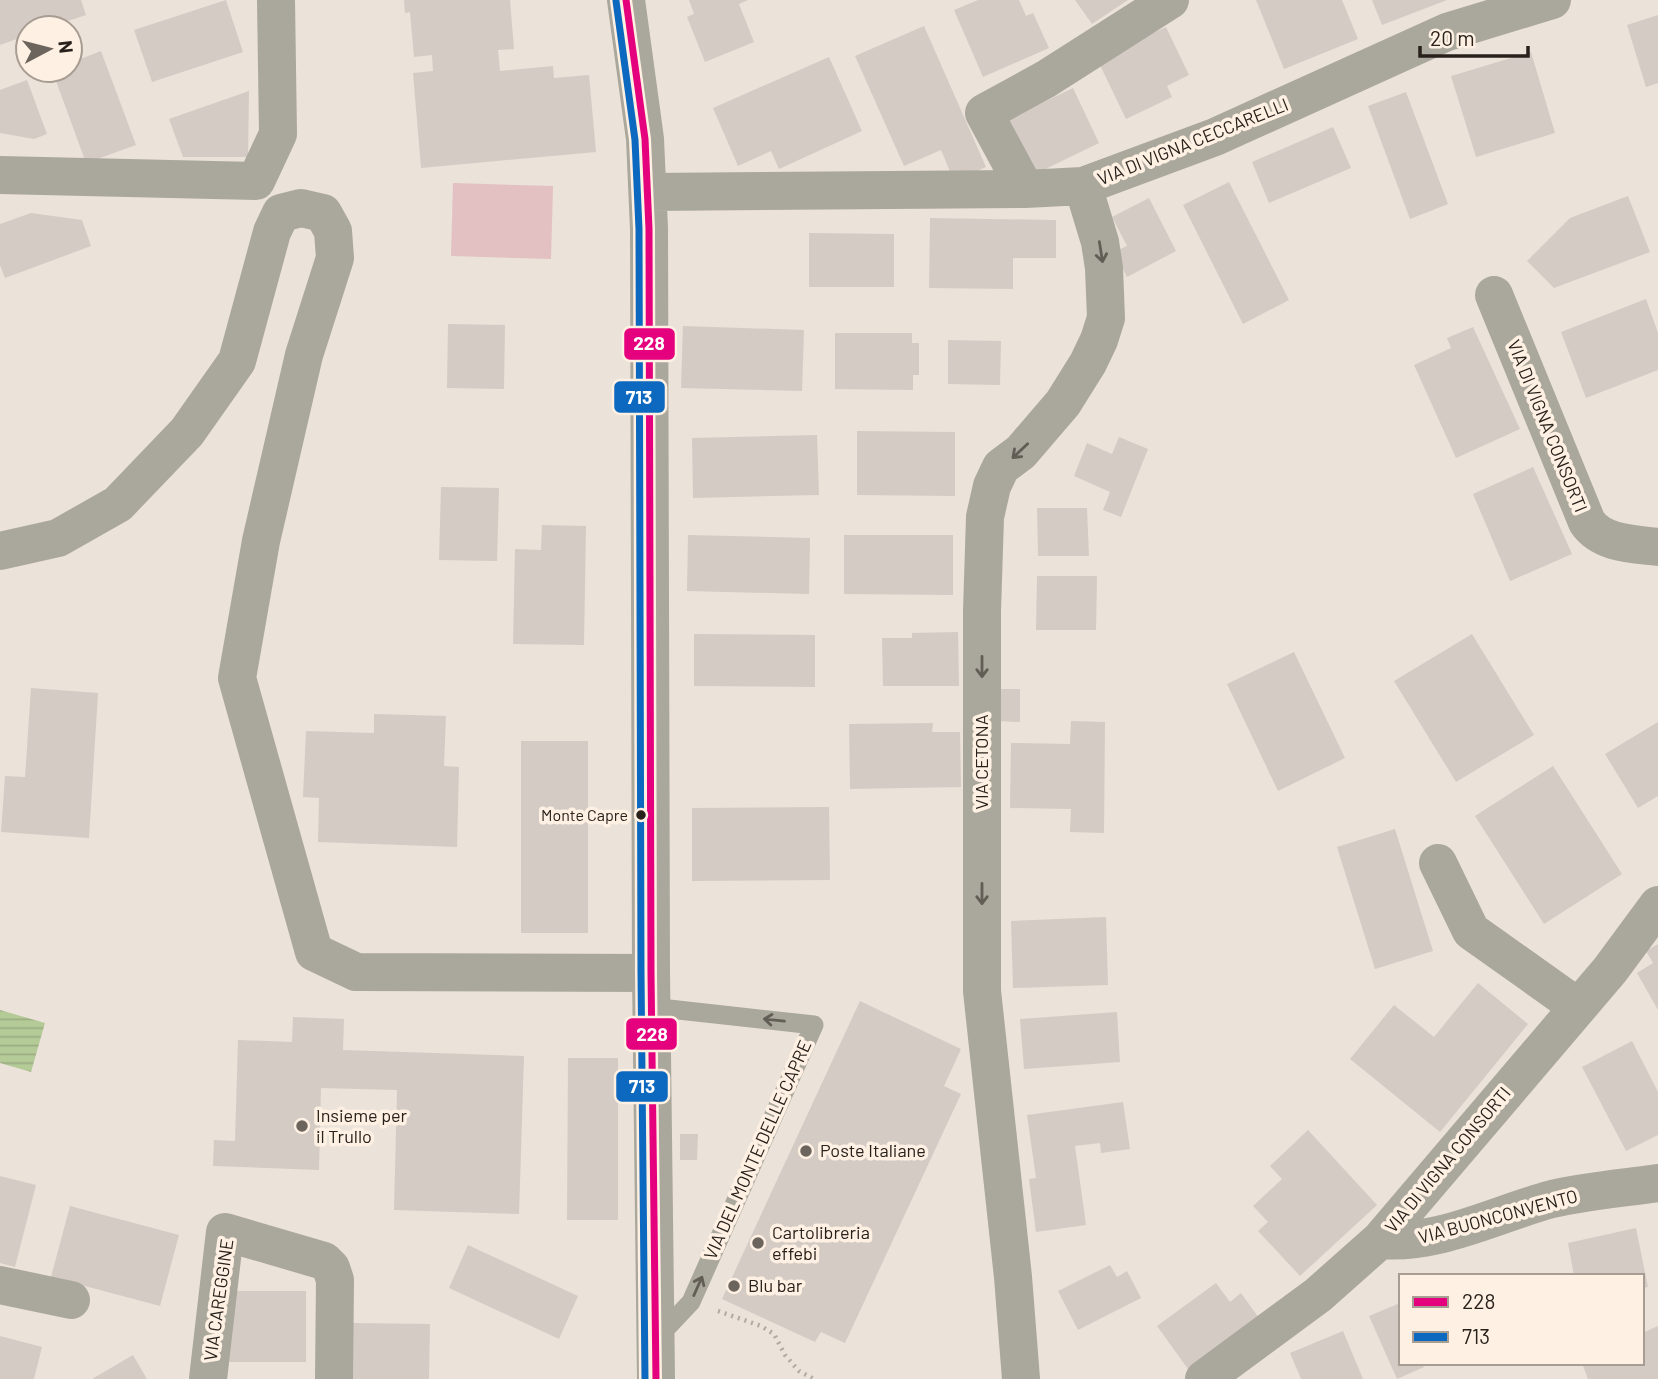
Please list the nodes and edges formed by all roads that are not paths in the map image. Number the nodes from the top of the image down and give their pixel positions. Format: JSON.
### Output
{"nodes":[{"id":1,"x":276,"y":0,"type":"edge"},
{"id":2,"x":626,"y":0,"type":"edge"},
{"id":3,"x":1170,"y":0,"type":"edge"},
{"id":4,"x":1552,"y":0,"type":"edge"},
{"id":5,"x":0,"y":175,"type":"edge"},
{"id":6,"x":1083,"y":186,"type":"junction"},
{"id":7,"x":1025,"y":188,"type":"junction"},
{"id":8,"x":649,"y":192,"type":"junction"},
{"id":9,"x":1494,"y":295,"type":"dead end"},
{"id":10,"x":1658,"y":547,"type":"edge"},
{"id":11,"x":0,"y":551,"type":"edge"},
{"id":12,"x":1437,"y":863,"type":"dead end"},
{"id":13,"x":1658,"y":905,"type":"edge"},
{"id":14,"x":651,"y":990,"type":"junction"},
{"id":15,"x":1578,"y":1007,"type":"junction"},
{"id":16,"x":1658,"y":1183,"type":"edge"},
{"id":17,"x":1380,"y":1240,"type":"junction"},
{"id":18,"x":0,"y":1285,"type":"edge"},
{"id":19,"x":71,"y":1300,"type":"dead end"},
{"id":20,"x":656,"y":1339,"type":"junction"},
{"id":21,"x":208,"y":1379,"type":"edge"},
{"id":22,"x":334,"y":1379,"type":"edge"},
{"id":23,"x":656,"y":1379,"type":"edge"},
{"id":24,"x":1021,"y":1379,"type":"edge"},
{"id":25,"x":1204,"y":1379,"type":"edge"}],
"edges":[{"from":1,"to":5,"type":"street"},
{"from":2,"to":8,"type":"street"},
{"from":3,"to":7,"type":"street"},
{"from":4,"to":6,"type":"street","name":"VIA DI VIGNA CECCARELLI"},
{"from":6,"to":7,"type":"street","name":"VIA DI VIGNA CECCARELLI"},
{"from":6,"to":24,"type":"street","name":"VIA CETONA","one_way":true},
{"from":7,"to":8,"type":"street","name":"VIA DI VIGNA CECCARELLI"},
{"from":8,"to":14,"type":"street"},
{"from":9,"to":10,"type":"street","name":"VIA DI VIGNA CONSORTI"},
{"from":11,"to":14,"type":"street"},
{"from":12,"to":15,"type":"street"},
{"from":13,"to":15,"type":"street","name":"VIA DI VIGNA CONSORTI"},
{"from":14,"to":20,"type":"street"},
{"from":20,"to":14,"type":"lane","name":"VIA DEL MONTE DELLE CAPRE","one_way":true},
{"from":15,"to":17,"type":"street","name":"VIA DI VIGNA CONSORTI"},
{"from":16,"to":17,"type":"street","name":"VIA BUONCONVENTO"},
{"from":17,"to":25,"type":"street","name":"VIA DI VIGNA CONSORTI"},
{"from":18,"to":19,"type":"street"},
{"from":20,"to":23,"type":"street"},
{"from":21,"to":22,"type":"street","name":"VIA CAREGGINE"}]}
